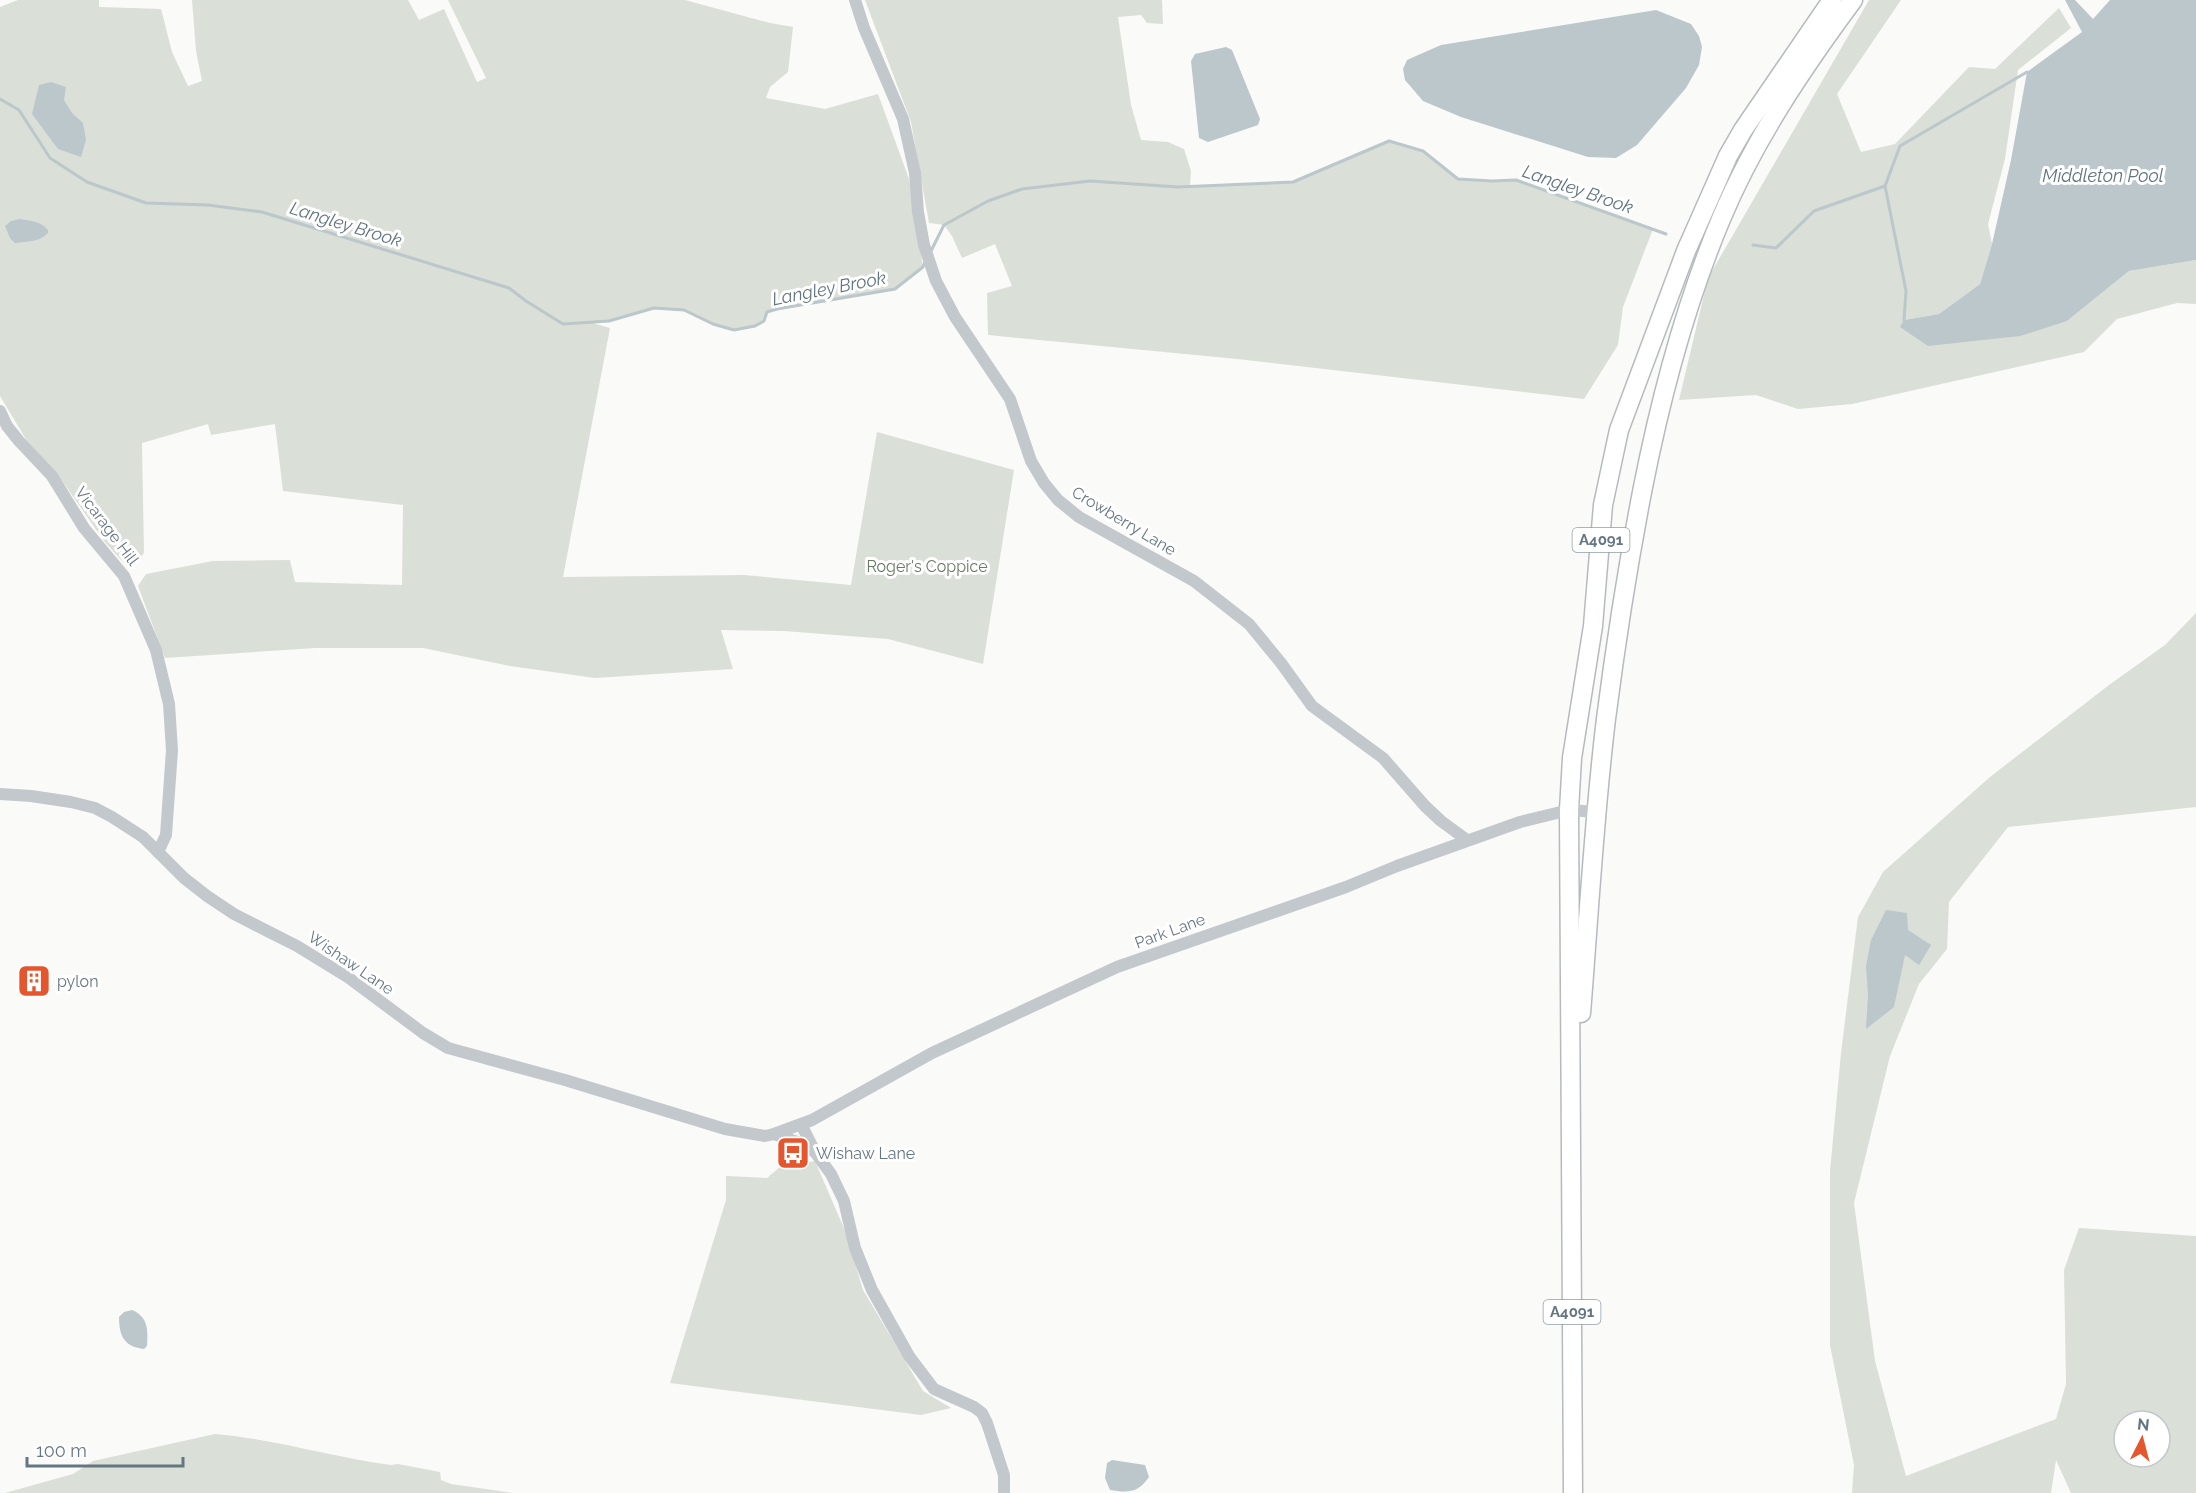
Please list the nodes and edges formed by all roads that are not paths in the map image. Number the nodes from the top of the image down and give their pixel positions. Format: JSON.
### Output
{"nodes":[{"id":1,"x":855,"y":0,"type":"edge"},
{"id":2,"x":1832,"y":0,"type":"edge"},
{"id":3,"x":1853,"y":0,"type":"edge"},
{"id":4,"x":0,"y":411,"type":"edge"},
{"id":5,"x":0,"y":794,"type":"edge"},
{"id":6,"x":1569,"y":810,"type":"junction"},
{"id":7,"x":1597,"y":812,"type":"junction"},
{"id":8,"x":1467,"y":840,"type":"junction"},
{"id":9,"x":158,"y":852,"type":"junction"},
{"id":10,"x":801,"y":1124,"type":"junction"},
{"id":11,"x":1572,"y":1132,"type":"junction"},
{"id":12,"x":774,"y":1134,"type":"junction"},
{"id":13,"x":815,"y":1152,"type":"junction"},
{"id":14,"x":1004,"y":1493,"type":"edge"},
{"id":15,"x":1573,"y":1493,"type":"edge"}],
"edges":[{"from":1,"to":8,"type":"street","name":"Crowberry Lane"},
{"from":2,"to":6,"type":"main road","number":"A4091"},
{"from":3,"to":7,"type":"main road","number":"A4091"},
{"from":4,"to":9,"type":"street","name":"Vicarage Hill"},
{"from":5,"to":9,"type":"street","name":"Wishaw Lane"},
{"from":6,"to":7,"type":"street","name":"Park Lane"},
{"from":6,"to":8,"type":"street","name":"Park Lane"},
{"from":6,"to":11,"type":"main road","number":"A4091"},
{"from":7,"to":11,"type":"main road","number":"A4091"},
{"from":8,"to":10,"type":"street","name":"Park Lane"},
{"from":9,"to":12,"type":"street","name":"Wishaw Lane"},
{"from":10,"to":12,"type":"street","name":"Park Lane"},
{"from":10,"to":13,"type":"street","name":"Wishaw Lane"},
{"from":11,"to":15,"type":"main road","number":"A4091"},
{"from":12,"to":13,"type":"street","name":"Wishaw Lane"},
{"from":13,"to":14,"type":"street","name":"Wishaw Lane"}]}
